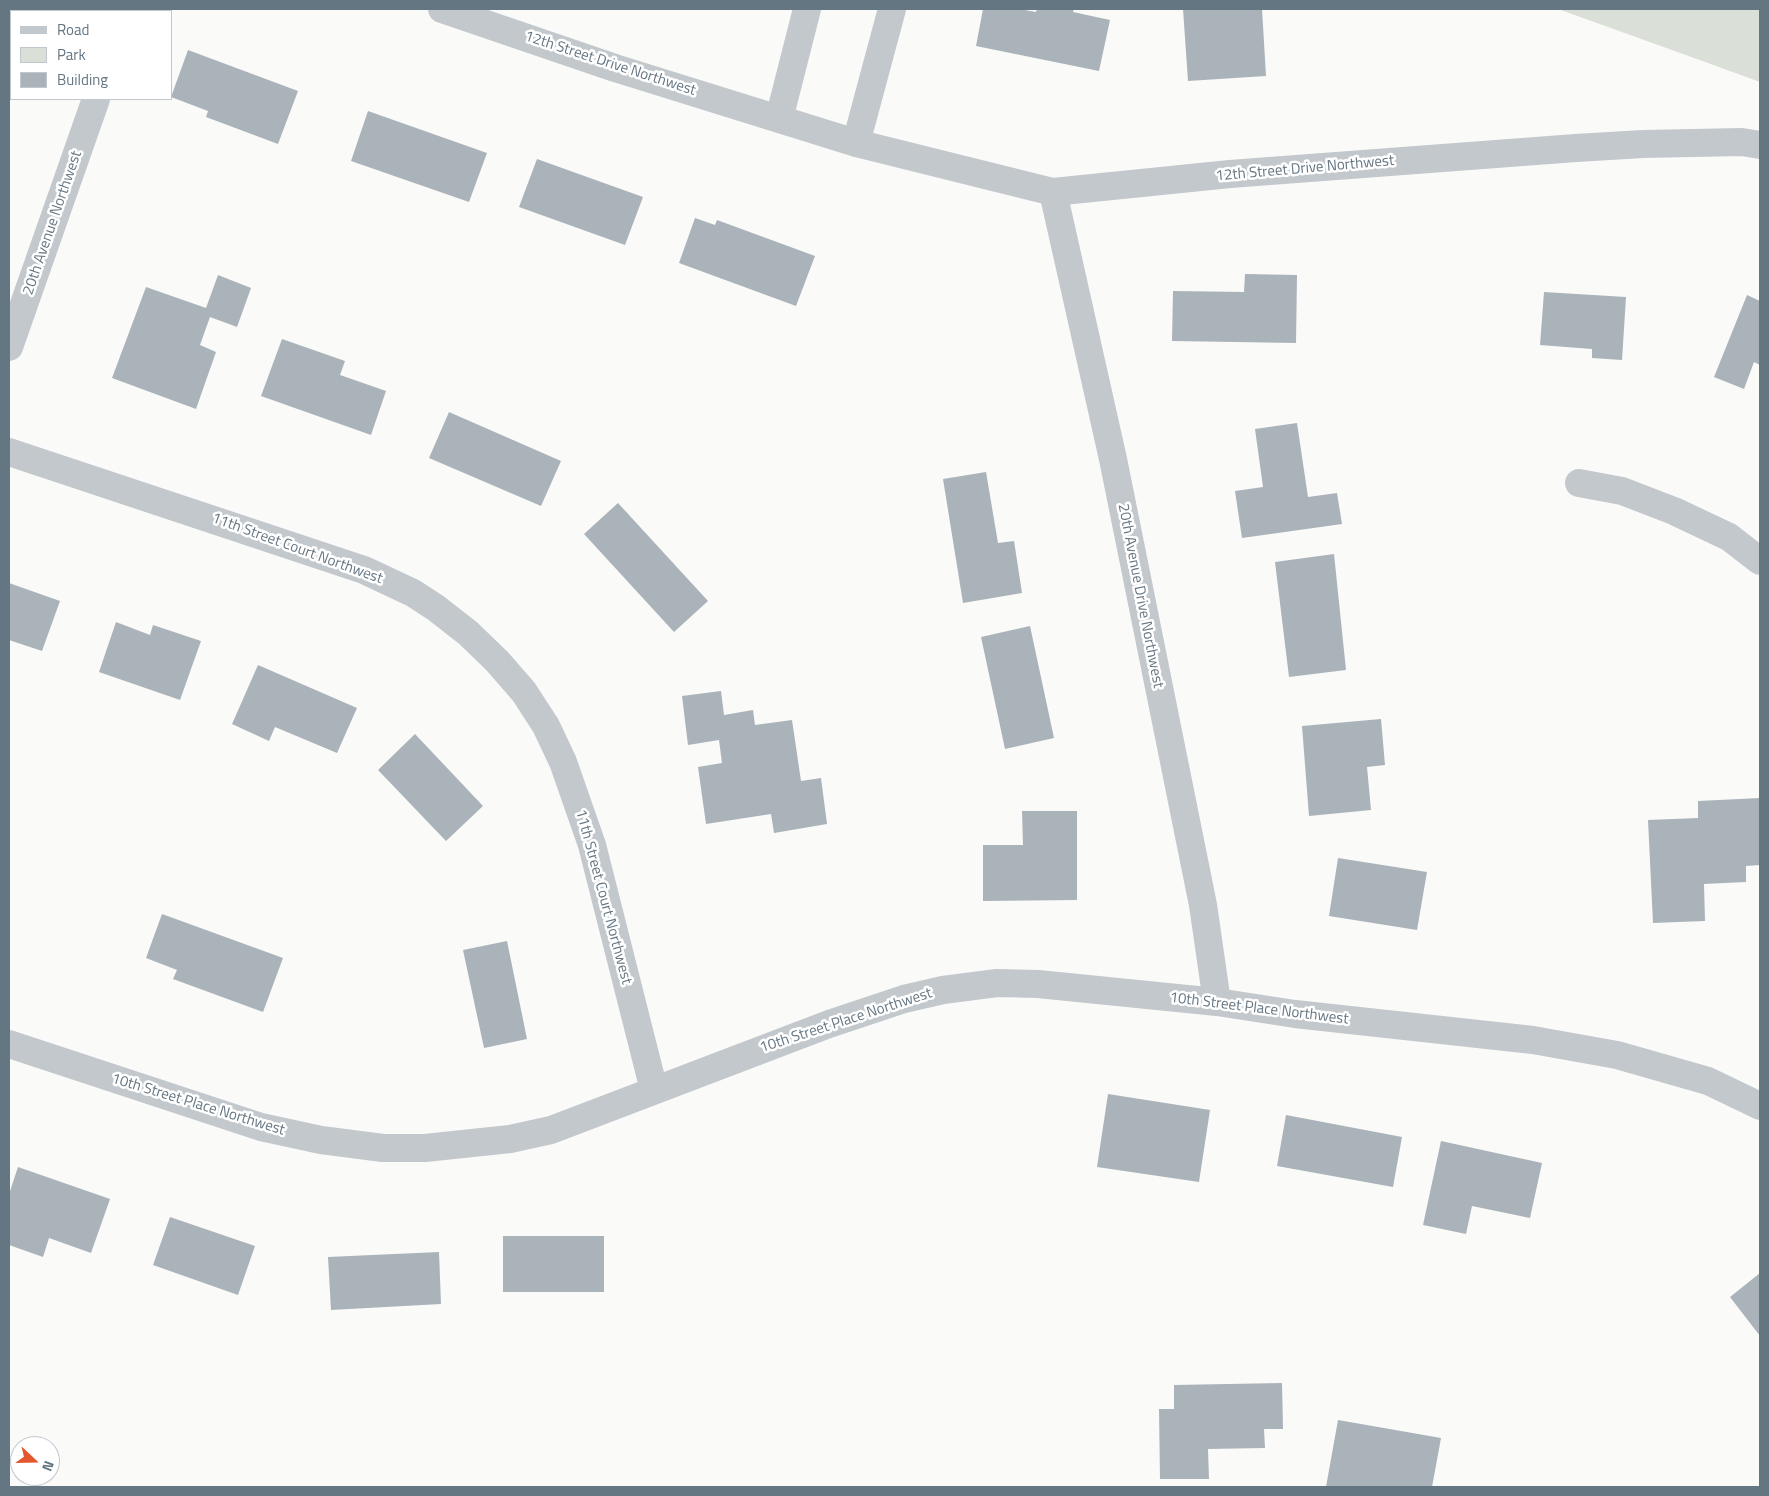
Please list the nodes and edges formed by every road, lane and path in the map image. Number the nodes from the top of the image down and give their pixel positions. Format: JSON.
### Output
{"nodes":[{"id":1,"x":442,"y":9,"type":"edge"},
{"id":2,"x":807,"y":9,"type":"edge"},
{"id":3,"x":892,"y":9,"type":"edge"},
{"id":4,"x":96,"y":100,"type":"edge"},
{"id":5,"x":778,"y":119,"type":"junction"},
{"id":6,"x":856,"y":143,"type":"junction"},
{"id":7,"x":1760,"y":145,"type":"edge"},
{"id":8,"x":1053,"y":192,"type":"junction"},
{"id":9,"x":9,"y":347,"type":"edge"},
{"id":10,"x":9,"y":452,"type":"edge"},
{"id":11,"x":1579,"y":483,"type":"dead end"},
{"id":12,"x":1760,"y":561,"type":"edge"},
{"id":13,"x":1216,"y":1002,"type":"junction"},
{"id":14,"x":9,"y":1044,"type":"edge"},
{"id":15,"x":654,"y":1090,"type":"junction"},
{"id":16,"x":1760,"y":1106,"type":"edge"}],
"edges":[{"from":1,"to":5,"type":"street","name":"12th Street Drive Northwest"},
{"from":2,"to":5,"type":"street"},
{"from":3,"to":6,"type":"street"},
{"from":4,"to":9,"type":"street","name":"20th Avenue Northwest"},
{"from":5,"to":6,"type":"street","name":"12th Street Drive Northwest"},
{"from":6,"to":8,"type":"street","name":"12th Street Drive Northwest"},
{"from":7,"to":8,"type":"street","name":"12th Street Drive Northwest"},
{"from":8,"to":13,"type":"street","name":"20th Avenue Drive Northwest"},
{"from":10,"to":15,"type":"street","name":"11th Street Court Northwest"},
{"from":11,"to":12,"type":"street"},
{"from":13,"to":15,"type":"street","name":"10th Street Place Northwest"},
{"from":13,"to":16,"type":"street","name":"10th Street Place Northwest"},
{"from":14,"to":15,"type":"street","name":"10th Street Place Northwest"}]}
